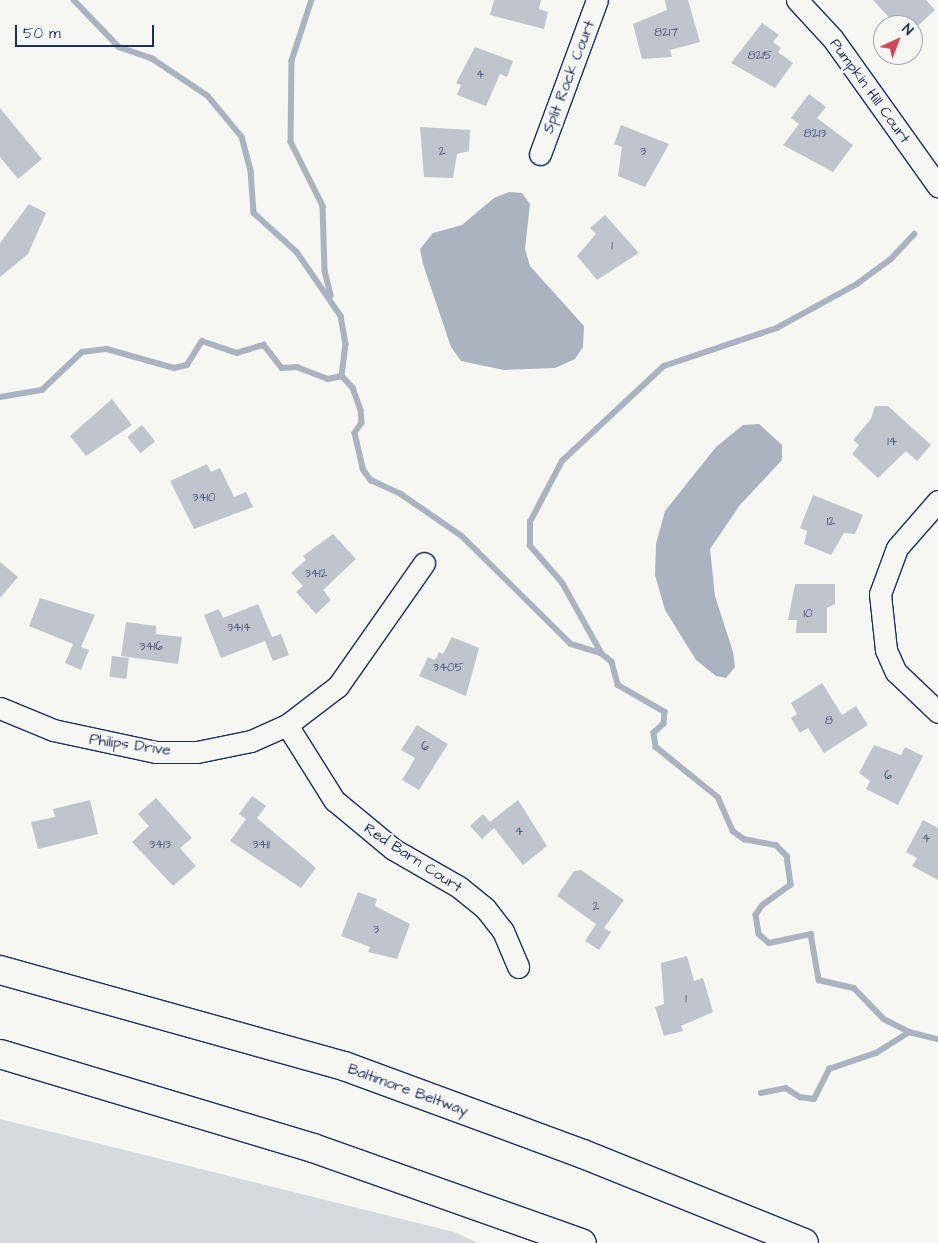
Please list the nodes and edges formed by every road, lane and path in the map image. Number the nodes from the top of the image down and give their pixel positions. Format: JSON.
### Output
{"nodes":[{"id":1,"x":596,"y":0,"type":"edge"},
{"id":2,"x":797,"y":0,"type":"edge"},
{"id":3,"x":540,"y":154,"type":"dead end"},
{"id":4,"x":938,"y":186,"type":"edge"},
{"id":5,"x":938,"y":501,"type":"edge"},
{"id":6,"x":424,"y":564,"type":"dead end"},
{"id":7,"x":0,"y":708,"type":"edge"},
{"id":8,"x":938,"y":712,"type":"edge"},
{"id":9,"x":286,"y":725,"type":"junction"},
{"id":10,"x":518,"y":967,"type":"dead end"},
{"id":11,"x":0,"y":970,"type":"edge"},
{"id":12,"x":0,"y":1054,"type":"edge"},
{"id":13,"x":582,"y":1243,"type":"edge"},
{"id":14,"x":804,"y":1243,"type":"edge"}],
"edges":[{"from":1,"to":3,"type":"street","name":"Split Rock Court"},
{"from":2,"to":4,"type":"street","name":"Pumpkin Hill Court"},
{"from":5,"to":8,"type":"street"},
{"from":6,"to":9,"type":"street","name":"Philips Drive"},
{"from":7,"to":9,"type":"street","name":"Philips Drive"},
{"from":9,"to":10,"type":"street","name":"Red Barn Court"},
{"from":11,"to":14,"type":"highway","name":"Baltimore Beltway"},
{"from":12,"to":13,"type":"highway"}]}
